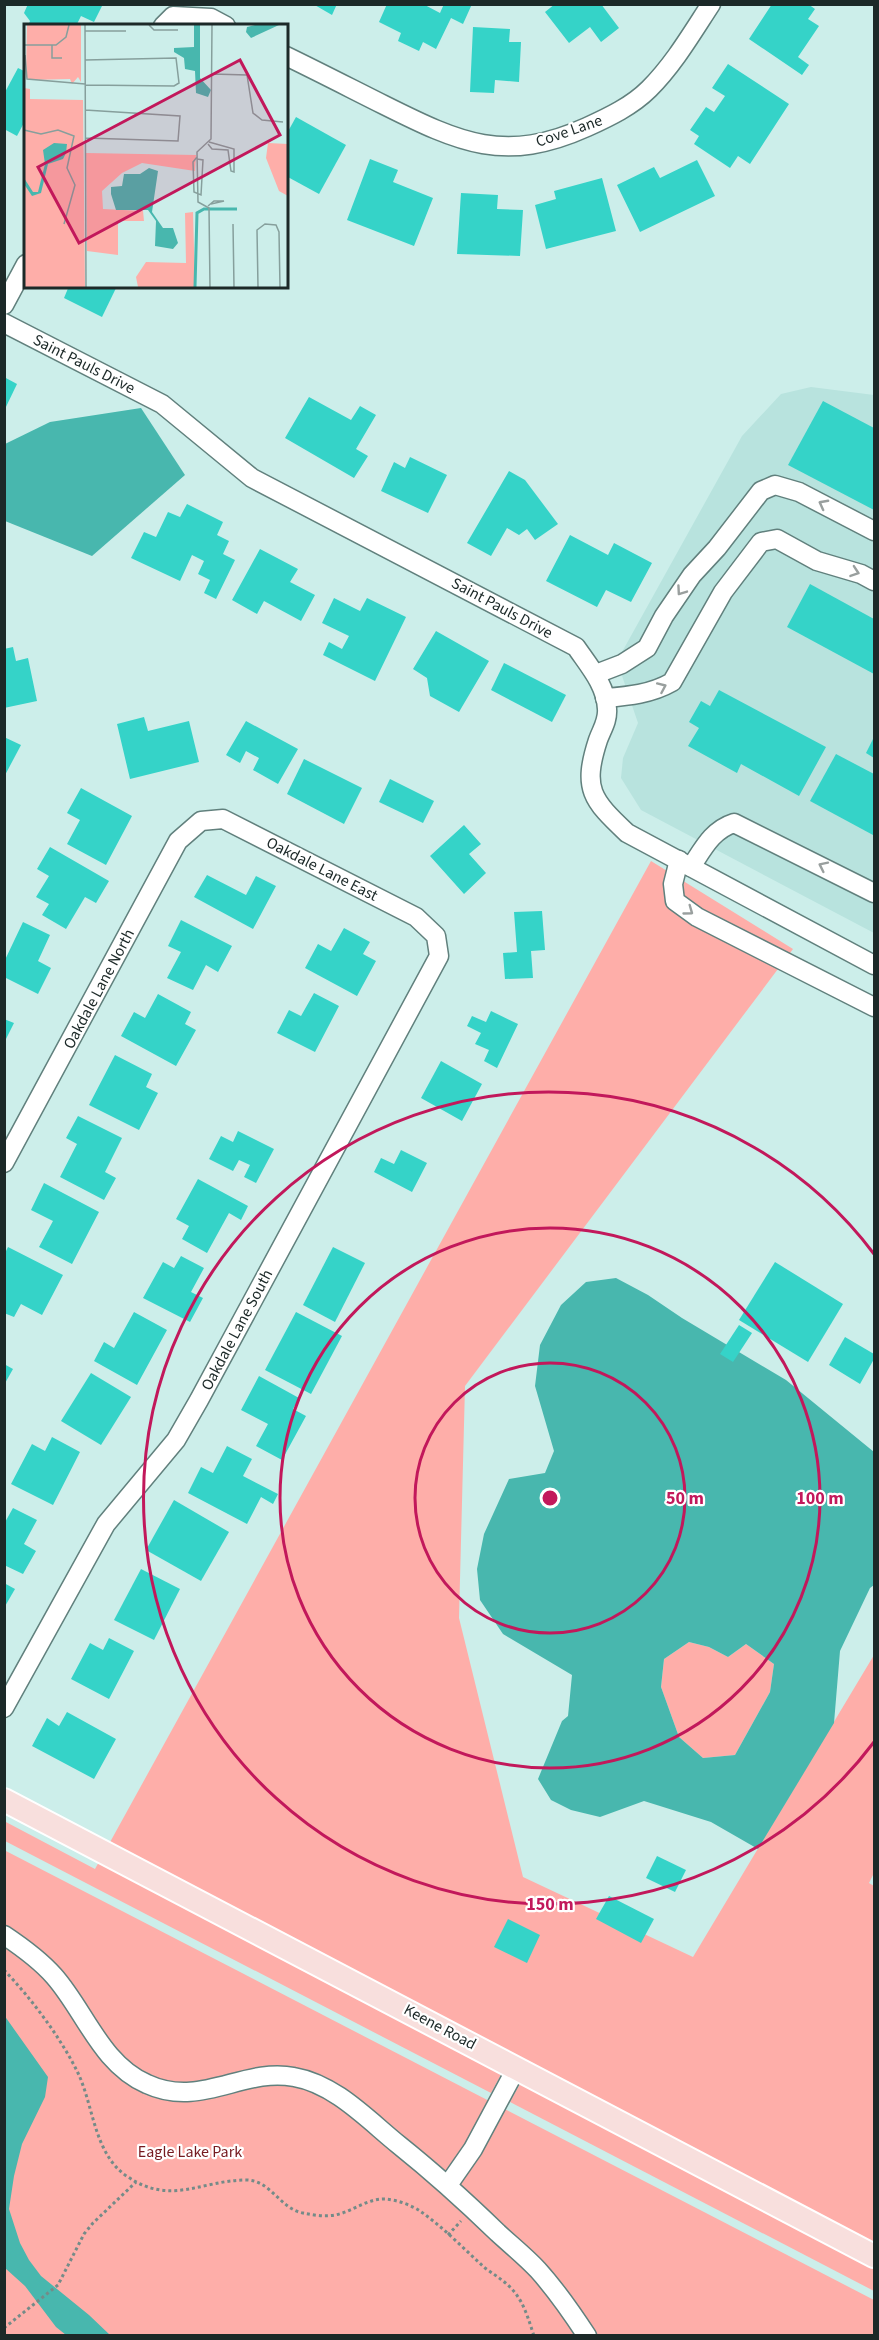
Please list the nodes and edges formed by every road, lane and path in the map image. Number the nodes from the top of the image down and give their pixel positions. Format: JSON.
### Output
{"nodes":[{"id":1,"x":711,"y":4,"type":"edge"},
{"id":2,"x":165,"y":24,"type":"edge"},
{"id":3,"x":222,"y":24,"type":"edge"},
{"id":4,"x":288,"y":57,"type":"edge"},
{"id":5,"x":24,"y":268,"type":"edge"},
{"id":6,"x":4,"y":305,"type":"edge"},
{"id":7,"x":4,"y":323,"type":"edge"},
{"id":8,"x":739,"y":519,"type":"junction"},
{"id":9,"x":874,"y":531,"type":"edge"},
{"id":10,"x":761,"y":542,"type":"junction"},
{"id":11,"x":874,"y":581,"type":"edge"},
{"id":12,"x":596,"y":674,"type":"junction"},
{"id":13,"x":605,"y":698,"type":"junction"},
{"id":14,"x":201,"y":821,"type":"joint"},
{"id":15,"x":685,"y":864,"type":"junction"},
{"id":16,"x":874,"y":893,"type":"edge"},
{"id":17,"x":436,"y":936,"type":"joint"},
{"id":18,"x":874,"y":965,"type":"edge"},
{"id":19,"x":874,"y":1007,"type":"edge"},
{"id":20,"x":4,"y":1163,"type":"edge"},
{"id":21,"x":4,"y":1708,"type":"edge"},
{"id":22,"x":4,"y":1800,"type":"edge"},
{"id":23,"x":4,"y":1935,"type":"edge"},
{"id":24,"x":4,"y":1970,"type":"edge"},
{"id":25,"x":517,"y":2067,"type":"junction"},
{"id":26,"x":136,"y":2182,"type":"junction"},
{"id":27,"x":448,"y":2185,"type":"junction"},
{"id":28,"x":874,"y":2256,"type":"edge"},
{"id":29,"x":4,"y":2328,"type":"edge"},
{"id":30,"x":534,"y":2336,"type":"edge"},
{"id":31,"x":587,"y":2336,"type":"edge"}],
"edges":[{"from":1,"to":4,"type":"street","name":"Cove Lane"},
{"from":2,"to":3,"type":"street"},
{"from":5,"to":6,"type":"street"},
{"from":7,"to":12,"type":"street","name":"Saint Pauls Drive"},
{"from":9,"to":8,"type":"street","one_way":true},
{"from":8,"to":10,"type":"street"},
{"from":8,"to":12,"type":"street","one_way":true},
{"from":10,"to":11,"type":"street","one_way":true},
{"from":13,"to":10,"type":"street","one_way":true},
{"from":12,"to":13,"type":"street","name":"Saint Pauls Drive"},
{"from":13,"to":15,"type":"street","name":"Saint Pauls Drive"},
{"from":14,"to":17,"type":"street","name":"Oakdale Lane East"},
{"from":14,"to":20,"type":"street","name":"Oakdale Lane North"},
{"from":16,"to":15,"type":"street","one_way":true},
{"from":15,"to":18,"type":"street","name":"Saint Pauls Drive"},
{"from":15,"to":19,"type":"street","one_way":true},
{"from":17,"to":21,"type":"street","name":"Oakdale Lane South"},
{"from":22,"to":25,"type":"main road","name":"Keene Road"},
{"from":23,"to":27,"type":"street"},
{"from":24,"to":26,"type":"path"},
{"from":25,"to":27,"type":"street"},
{"from":25,"to":28,"type":"main road","name":"Keene Road"},
{"from":26,"to":29,"type":"path"},
{"from":26,"to":30,"type":"path"},
{"from":27,"to":31,"type":"street"}]}
